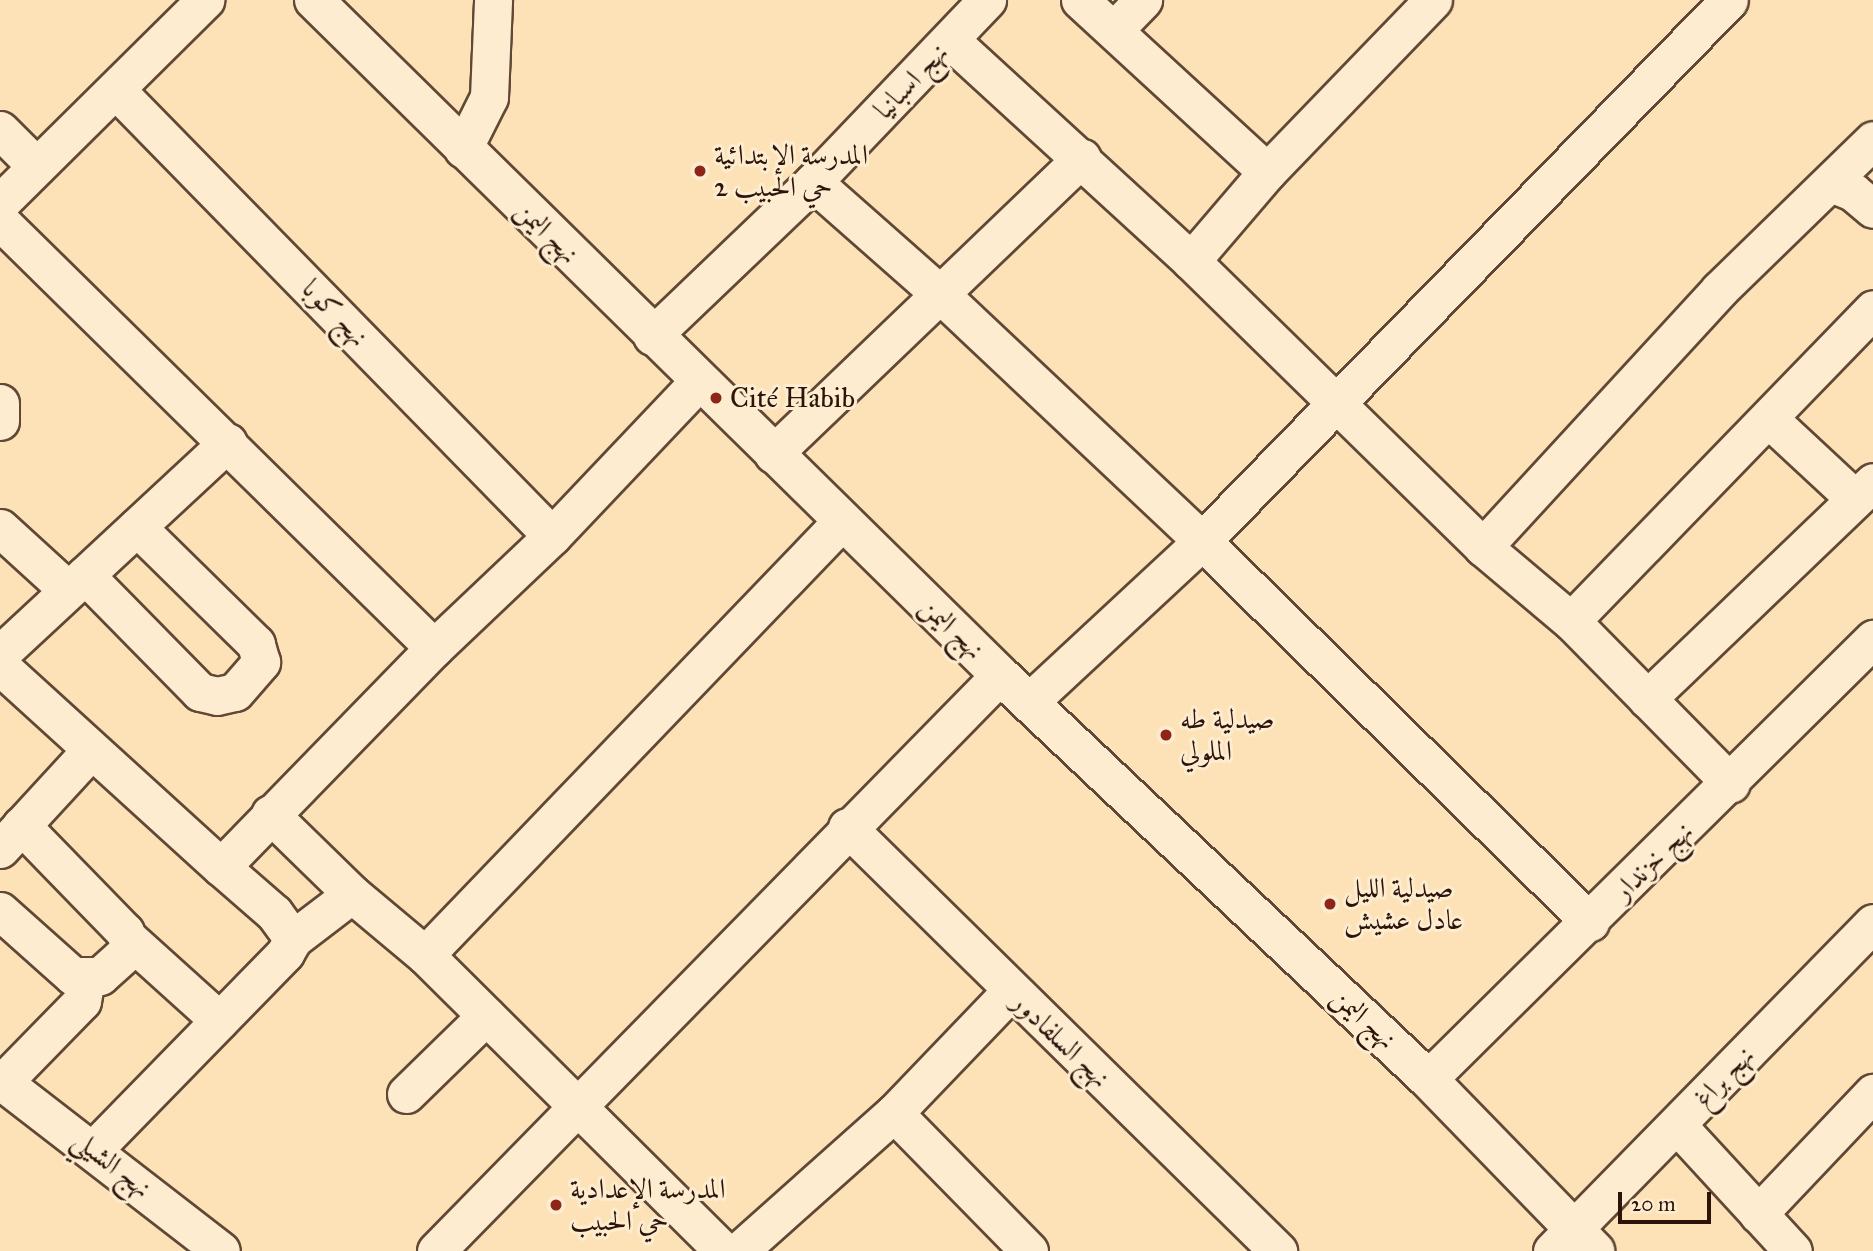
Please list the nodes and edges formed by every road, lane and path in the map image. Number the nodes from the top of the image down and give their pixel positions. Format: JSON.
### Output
{"nodes":[{"id":1,"x":205,"y":0,"type":"edge"},
{"id":2,"x":314,"y":0,"type":"edge"},
{"id":3,"x":493,"y":0,"type":"edge"},
{"id":4,"x":987,"y":0,"type":"edge"},
{"id":5,"x":1080,"y":0,"type":"edge"},
{"id":6,"x":1143,"y":0,"type":"edge"},
{"id":7,"x":1729,"y":0,"type":"edge"},
{"id":8,"x":1419,"y":5,"type":"edge"},
{"id":9,"x":1114,"y":30,"type":"junction"},
{"id":10,"x":950,"y":40,"type":"junction"},
{"id":11,"x":117,"y":90,"type":"junction"},
{"id":12,"x":0,"y":130,"type":"edge"},
{"id":13,"x":1873,"y":140,"type":"edge"},
{"id":14,"x":463,"y":149,"type":"junction"},
{"id":15,"x":1082,"y":158,"type":"junction"},
{"id":16,"x":35,"y":165,"type":"junction"},
{"id":17,"x":1267,"y":172,"type":"junction"},
{"id":18,"x":813,"y":182,"type":"junction"},
{"id":19,"x":1831,"y":183,"type":"junction"},
{"id":20,"x":0,"y":203,"type":"edge"},
{"id":21,"x":1873,"y":209,"type":"edge"},
{"id":22,"x":0,"y":221,"type":"edge"},
{"id":23,"x":1191,"y":261,"type":"junction"},
{"id":24,"x":940,"y":294,"type":"junction"},
{"id":25,"x":1873,"y":309,"type":"edge"},
{"id":26,"x":652,"y":336,"type":"junction"},
{"id":27,"x":698,"y":382,"type":"junction"},
{"id":28,"x":0,"y":403,"type":"edge"},
{"id":29,"x":1338,"y":403,"type":"junction"},
{"id":30,"x":1769,"y":419,"type":"junction"},
{"id":31,"x":0,"y":421,"type":"edge"},
{"id":32,"x":228,"y":442,"type":"junction"},
{"id":33,"x":773,"y":454,"type":"junction"},
{"id":34,"x":1864,"y":491,"type":"edge"},
{"id":35,"x":842,"y":521,"type":"junction"},
{"id":36,"x":0,"y":527,"type":"edge"},
{"id":37,"x":137,"y":527,"type":"junction"},
{"id":38,"x":552,"y":536,"type":"junction"},
{"id":39,"x":1202,"y":541,"type":"junction"},
{"id":40,"x":1483,"y":547,"type":"junction"},
{"id":41,"x":76,"y":583,"type":"junction"},
{"id":42,"x":1571,"y":621,"type":"junction"},
{"id":43,"x":1873,"y":639,"type":"edge"},
{"id":44,"x":434,"y":648,"type":"junction"},
{"id":45,"x":0,"y":654,"type":"edge"},
{"id":46,"x":0,"y":666,"type":"edge"},
{"id":47,"x":1000,"y":675,"type":"junction"},
{"id":48,"x":1647,"y":699,"type":"junction"},
{"id":49,"x":1030,"y":702,"type":"junction"},
{"id":50,"x":91,"y":750,"type":"junction"},
{"id":51,"x":1731,"y":784,"type":"junction"},
{"id":52,"x":270,"y":814,"type":"junction"},
{"id":53,"x":847,"y":827,"type":"junction"},
{"id":54,"x":10,"y":837,"type":"edge"},
{"id":55,"x":221,"y":867,"type":"junction"},
{"id":56,"x":352,"y":894,"type":"junction"},
{"id":57,"x":0,"y":911,"type":"edge"},
{"id":58,"x":1590,"y":922,"type":"junction"},
{"id":59,"x":1873,"y":923,"type":"edge"},
{"id":60,"x":293,"y":939,"type":"junction"},
{"id":61,"x":130,"y":940,"type":"junction"},
{"id":62,"x":425,"y":955,"type":"junction"},
{"id":63,"x":86,"y":978,"type":"junction"},
{"id":64,"x":1011,"y":991,"type":"junction"},
{"id":65,"x":486,"y":1016,"type":"junction"},
{"id":66,"x":219,"y":1020,"type":"junction"},
{"id":67,"x":1428,"y":1079,"type":"junction"},
{"id":68,"x":1,"y":1081,"type":"edge"},
{"id":69,"x":1873,"y":1093,"type":"edge"},
{"id":70,"x":406,"y":1094,"type":"dead end"},
{"id":71,"x":576,"y":1104,"type":"junction"},
{"id":72,"x":894,"y":1113,"type":"junction"},
{"id":73,"x":1677,"y":1125,"type":"junction"},
{"id":74,"x":94,"y":1149,"type":"junction"},
{"id":75,"x":1758,"y":1213,"type":"junction"},
{"id":76,"x":1573,"y":1244,"type":"edge"},
{"id":77,"x":221,"y":1251,"type":"edge"},
{"id":78,"x":436,"y":1251,"type":"edge"},
{"id":79,"x":723,"y":1251,"type":"edge"},
{"id":80,"x":739,"y":1251,"type":"edge"},
{"id":81,"x":1029,"y":1251,"type":"edge"},
{"id":82,"x":1278,"y":1251,"type":"edge"},
{"id":83,"x":1793,"y":1251,"type":"edge"}],
"edges":[{"from":1,"to":11,"type":"street"},
{"from":2,"to":14,"type":"main road","name":"نهج اليمن"},
{"from":3,"to":14,"type":"street"},
{"from":4,"to":10,"type":"street","name":"نهج اسبانيا"},
{"from":5,"to":9,"type":"street"},
{"from":6,"to":9,"type":"street"},
{"from":7,"to":29,"type":"street"},
{"from":8,"to":17,"type":"street"},
{"from":9,"to":17,"type":"street"},
{"from":10,"to":15,"type":"street"},
{"from":10,"to":18,"type":"street","name":"نهج اسبانيا"},
{"from":11,"to":16,"type":"street"},
{"from":11,"to":38,"type":"street","name":"نهج كوبا"},
{"from":12,"to":16,"type":"street"},
{"from":13,"to":19,"type":"street"},
{"from":14,"to":26,"type":"main road","name":"نهج اليمن"},
{"from":15,"to":23,"type":"street"},
{"from":15,"to":24,"type":"street"},
{"from":16,"to":20,"type":"street"},
{"from":17,"to":23,"type":"street"},
{"from":18,"to":24,"type":"street"},
{"from":18,"to":26,"type":"street","name":"نهج اسبانيا"},
{"from":19,"to":21,"type":"street"},
{"from":19,"to":40,"type":"street"},
{"from":22,"to":32,"type":"street"},
{"from":23,"to":29,"type":"street"},
{"from":24,"to":33,"type":"street"},
{"from":24,"to":39,"type":"street"},
{"from":25,"to":30,"type":"street"},
{"from":26,"to":27,"type":"main road","name":"نهج اليمن"},
{"from":27,"to":33,"type":"main road","name":"نهج اليمن"},
{"from":27,"to":38,"type":"street"},
{"from":28,"to":31,"type":"street"},
{"from":29,"to":39,"type":"street"},
{"from":29,"to":40,"type":"street"},
{"from":30,"to":34,"type":"street"},
{"from":30,"to":42,"type":"street"},
{"from":32,"to":37,"type":"street"},
{"from":32,"to":44,"type":"street"},
{"from":33,"to":35,"type":"main road","name":"نهج اليمن"},
{"from":34,"to":48,"type":"street"},
{"from":35,"to":47,"type":"main road","name":"نهج اليمن"},
{"from":35,"to":62,"type":"street"},
{"from":36,"to":41,"type":"street"},
{"from":37,"to":41,"type":"street"},
{"from":37,"to":41,"type":"street"},
{"from":38,"to":44,"type":"street"},
{"from":39,"to":49,"type":"street"},
{"from":39,"to":58,"type":"street"},
{"from":40,"to":42,"type":"street"},
{"from":41,"to":45,"type":"street"},
{"from":42,"to":48,"type":"street"},
{"from":43,"to":51,"type":"street","name":"نهج خزندار"},
{"from":44,"to":52,"type":"street"},
{"from":46,"to":50,"type":"street"},
{"from":47,"to":49,"type":"main road","name":"نهج اليمن"},
{"from":47,"to":53,"type":"street"},
{"from":48,"to":51,"type":"street"},
{"from":49,"to":67,"type":"main road","name":"نهج اليمن"},
{"from":50,"to":54,"type":"street"},
{"from":50,"to":55,"type":"street"},
{"from":51,"to":58,"type":"street","name":"نهج خزندار"},
{"from":52,"to":55,"type":"street"},
{"from":52,"to":56,"type":"street"},
{"from":53,"to":64,"type":"street","name":"نهج السلفادور"},
{"from":53,"to":71,"type":"street"},
{"from":54,"to":61,"type":"street"},
{"from":55,"to":60,"type":"street"},
{"from":56,"to":60,"type":"street"},
{"from":56,"to":62,"type":"street"},
{"from":57,"to":63,"type":"street"},
{"from":58,"to":67,"type":"street","name":"نهج خزندار"},
{"from":59,"to":73,"type":"street","name":"نهج براغ"},
{"from":60,"to":66,"type":"street"},
{"from":61,"to":63,"type":"street"},
{"from":61,"to":66,"type":"street"},
{"from":62,"to":65,"type":"street"},
{"from":63,"to":68,"type":"street"},
{"from":64,"to":72,"type":"street"},
{"from":64,"to":82,"type":"street","name":"نهج السلفادور"},
{"from":65,"to":70,"type":"street"},
{"from":65,"to":71,"type":"street"},
{"from":66,"to":74,"type":"street"},
{"from":67,"to":76,"type":"main road","name":"نهج اليمن"},
{"from":68,"to":74,"type":"street","name":"نهج الشيلي"},
{"from":69,"to":75,"type":"street"},
{"from":71,"to":78,"type":"street"},
{"from":71,"to":79,"type":"street"},
{"from":72,"to":80,"type":"street"},
{"from":72,"to":81,"type":"street"},
{"from":73,"to":75,"type":"street"},
{"from":73,"to":76,"type":"street","name":"نهج براغ"},
{"from":74,"to":77,"type":"street","name":"نهج الشيلي"},
{"from":75,"to":83,"type":"street"}]}
